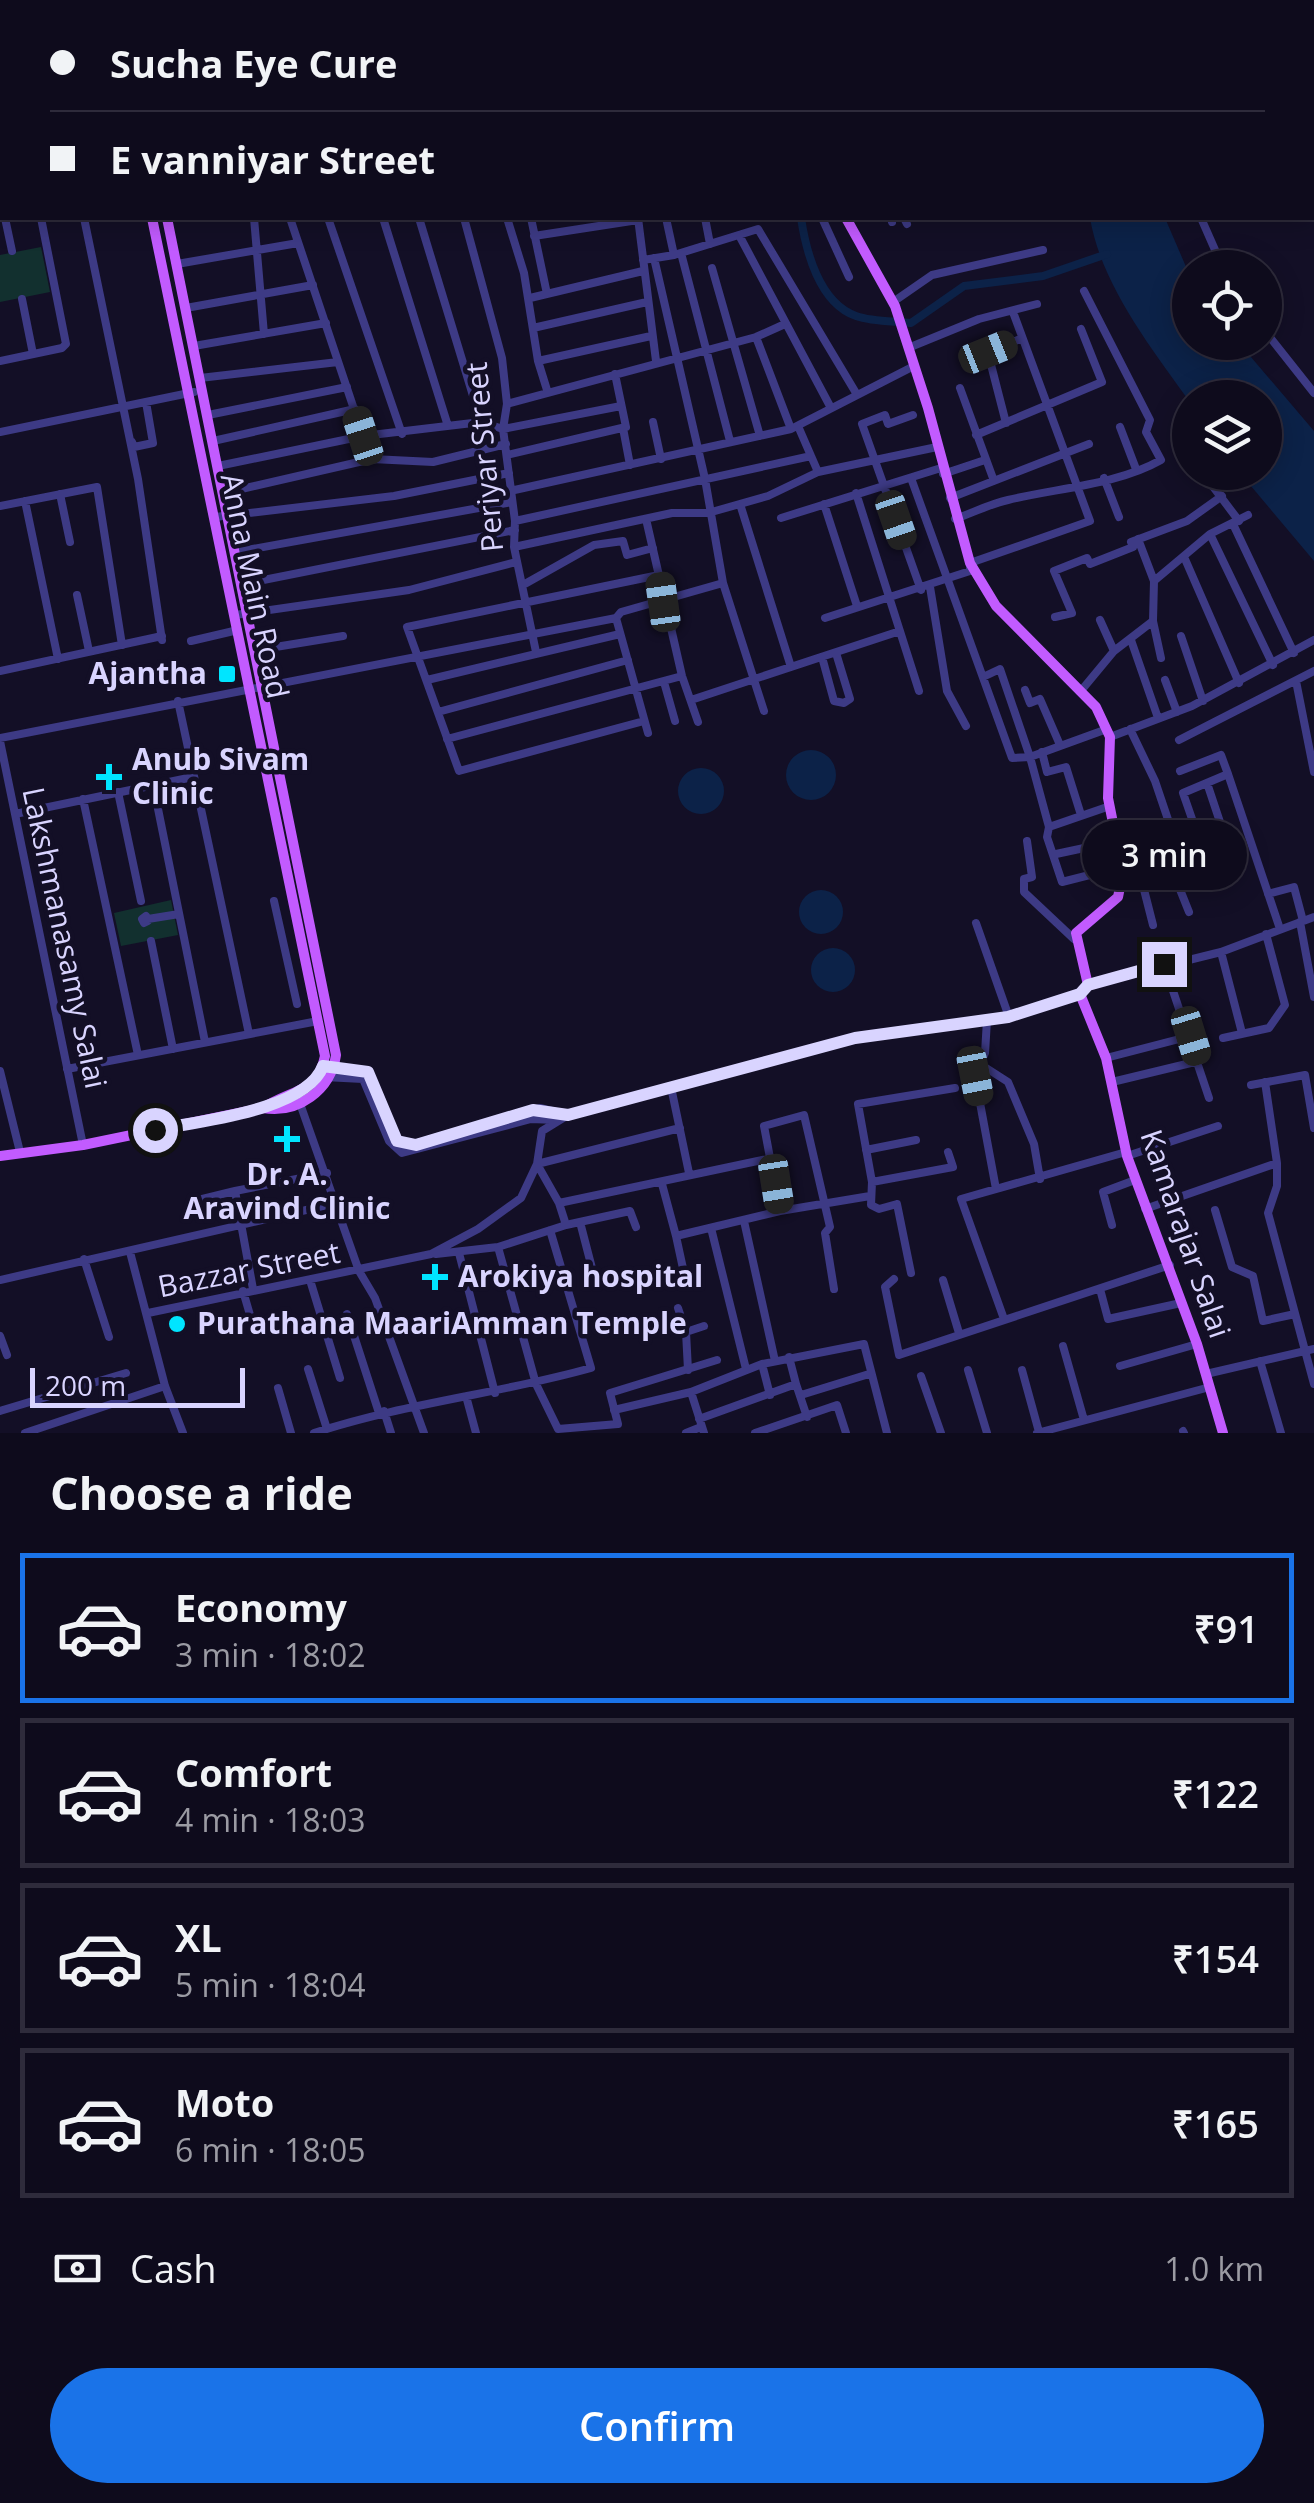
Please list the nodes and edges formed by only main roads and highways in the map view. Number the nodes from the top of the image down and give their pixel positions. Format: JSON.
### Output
{"nodes":[{"id":1,"x":152,"y":220,"type":"edge"},
{"id":2,"x":167,"y":220,"type":"edge"},
{"id":3,"x":847,"y":220,"type":"edge"},
{"id":4,"x":327,"y":1073,"type":"junction"},
{"id":5,"x":0,"y":1156,"type":"edge"},
{"id":6,"x":1222,"y":1433,"type":"edge"}],
"edges":[{"from":1,"to":4,"type":"main road","name":"Anna Main Road"},
{"from":2,"to":4,"type":"main road","name":"Anna Main Road"},
{"from":3,"to":6,"type":"main road","name":"Kamarajar Salai"},
{"from":4,"to":5,"type":"main road"}]}
